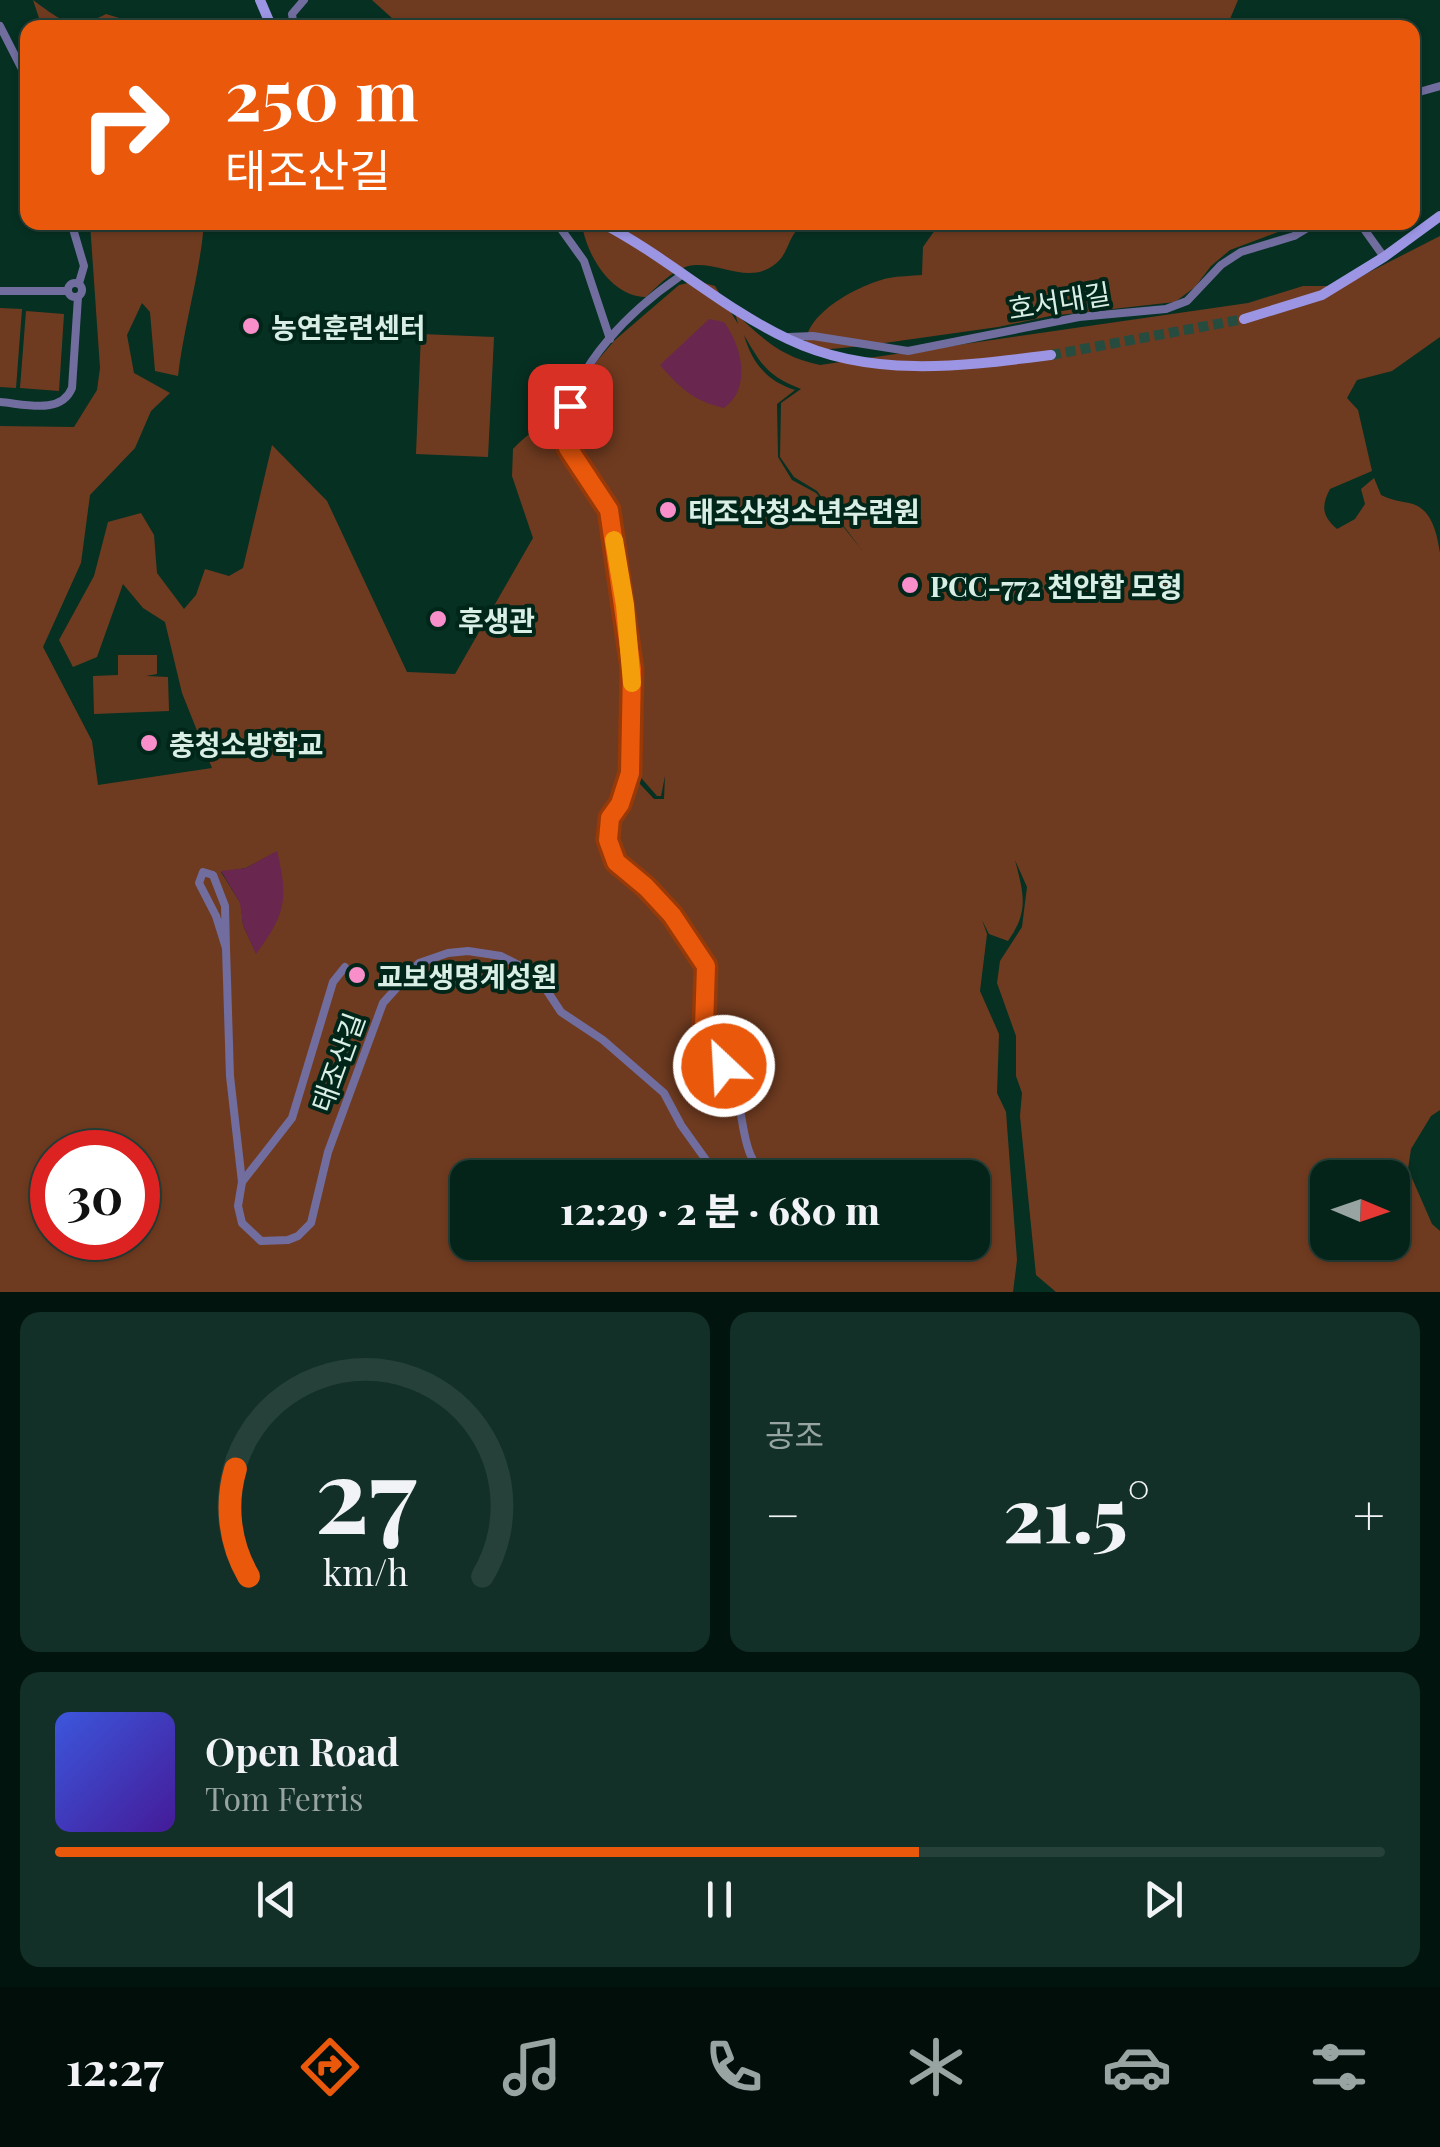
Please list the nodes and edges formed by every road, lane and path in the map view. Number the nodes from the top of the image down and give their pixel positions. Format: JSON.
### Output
{"nodes":[{"id":1,"x":0,"y":26,"type":"edge"},
{"id":2,"x":20,"y":65,"type":"edge"},
{"id":3,"x":1440,"y":216,"type":"edge"},
{"id":4,"x":73,"y":230,"type":"edge"},
{"id":5,"x":562,"y":230,"type":"edge"},
{"id":6,"x":613,"y":230,"type":"edge"},
{"id":7,"x":1304,"y":230,"type":"edge"},
{"id":8,"x":1365,"y":230,"type":"edge"},
{"id":9,"x":1384,"y":257,"type":"junction"},
{"id":10,"x":679,"y":277,"type":"dead end"},
{"id":11,"x":79,"y":283,"type":"junction"},
{"id":12,"x":0,"y":291,"type":"edge"},
{"id":13,"x":68,"y":291,"type":"junction"},
{"id":14,"x":78,"y":297,"type":"junction"},
{"id":15,"x":1244,"y":320,"type":"tunnel mouth"},
{"id":16,"x":783,"y":337,"type":"junction"},
{"id":17,"x":610,"y":339,"type":"junction"},
{"id":18,"x":1051,"y":355,"type":"tunnel mouth"},
{"id":19,"x":0,"y":402,"type":"edge"},
{"id":20,"x":226,"y":948,"type":"junction"},
{"id":21,"x":344,"y":967,"type":"dead end"},
{"id":22,"x":706,"y":1160,"type":"edge"},
{"id":23,"x":754,"y":1160,"type":"edge"},
{"id":24,"x":242,"y":1182,"type":"junction"}],
"edges":[{"from":1,"to":2,"type":"street"},
{"from":3,"to":9,"type":"street"},
{"from":4,"to":11,"type":"street"},
{"from":5,"to":17,"type":"street"},
{"from":6,"to":16,"type":"street"},
{"from":7,"to":16,"type":"street","name":"호서대길"},
{"from":8,"to":9,"type":"street"},
{"from":9,"to":15,"type":"street"},
{"from":10,"to":17,"type":"street"},
{"from":11,"to":13,"type":"street"},
{"from":11,"to":14,"type":"street"},
{"from":12,"to":13,"type":"street"},
{"from":13,"to":14,"type":"street"},
{"from":14,"to":19,"type":"street"},
{"from":16,"to":18,"type":"street"},
{"from":17,"to":23,"type":"street"},
{"from":20,"to":20,"type":"street"},
{"from":20,"to":24,"type":"street"},
{"from":21,"to":24,"type":"street","name":"태조산길"},
{"from":22,"to":24,"type":"street","name":"태조산길"}]}
